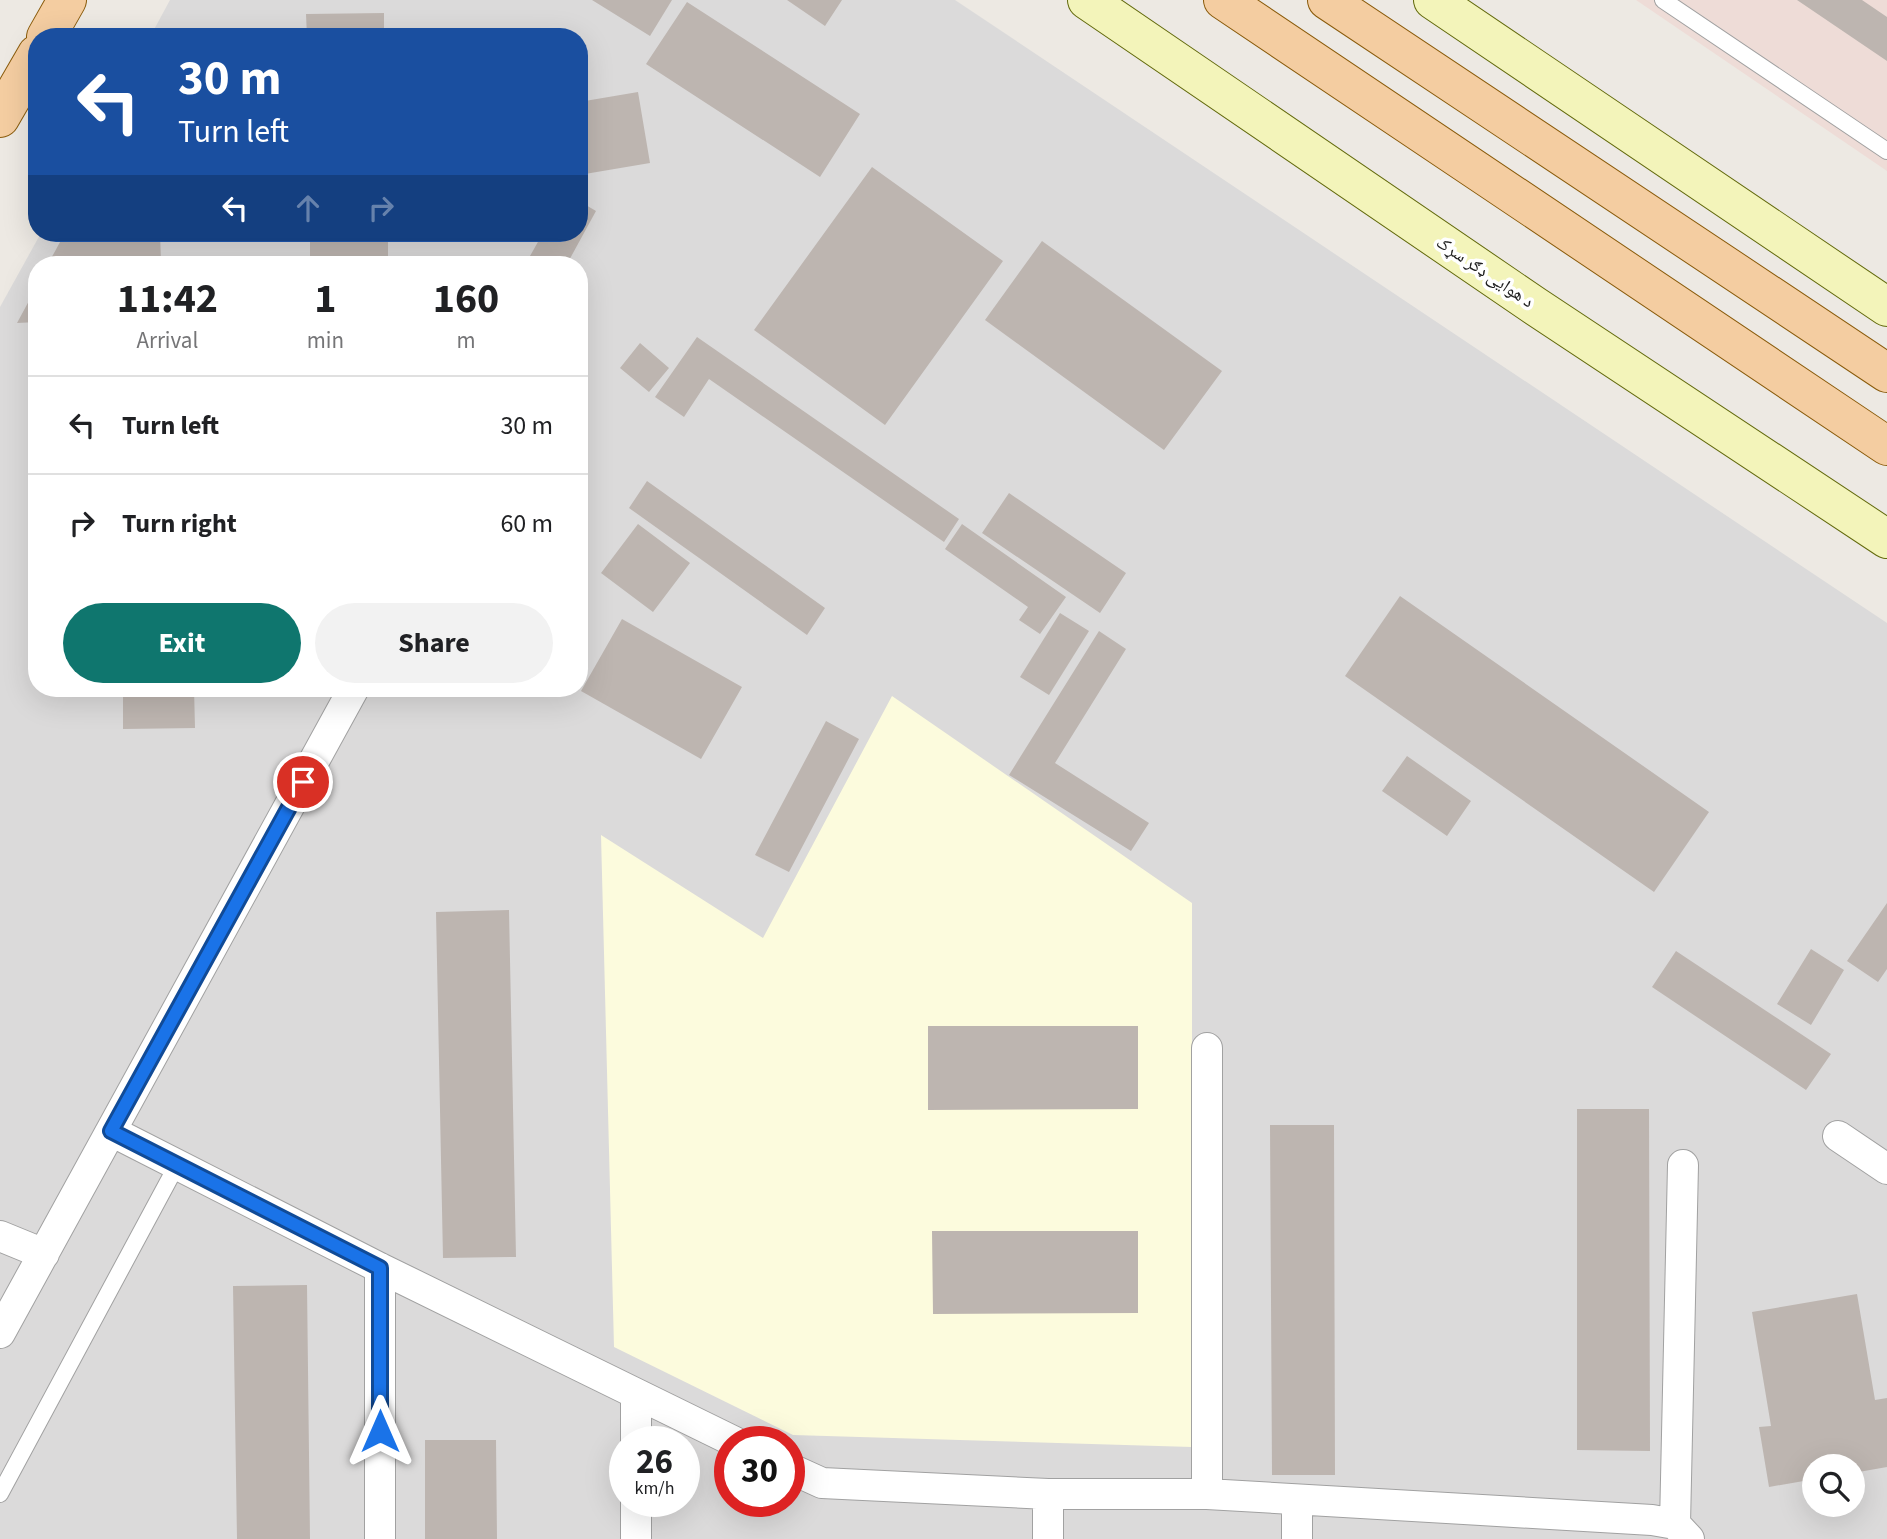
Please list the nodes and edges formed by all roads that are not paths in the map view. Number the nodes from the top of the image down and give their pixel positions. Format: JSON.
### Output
{"nodes":[{"id":1,"x":67,"y":0,"type":"edge"},
{"id":2,"x":1087,"y":0,"type":"edge"},
{"id":3,"x":1223,"y":0,"type":"edge"},
{"id":4,"x":1327,"y":0,"type":"edge"},
{"id":5,"x":1433,"y":0,"type":"edge"},
{"id":6,"x":1663,"y":0,"type":"edge"},
{"id":7,"x":51,"y":28,"type":"edge"},
{"id":8,"x":28,"y":70,"type":"edge"},
{"id":9,"x":0,"y":118,"type":"edge"},
{"id":10,"x":1887,"y":151,"type":"edge"},
{"id":11,"x":1887,"y":307,"type":"edge"},
{"id":12,"x":1887,"y":373,"type":"edge"},
{"id":13,"x":1887,"y":446,"type":"edge"},
{"id":14,"x":1887,"y":539,"type":"edge"},
{"id":15,"x":349,"y":697,"type":"edge"},
{"id":16,"x":1207,"y":1048,"type":"dead end"},
{"id":17,"x":111,"y":1131,"type":"junction"},
{"id":18,"x":1838,"y":1136,"type":"dead end"},
{"id":19,"x":177,"y":1165,"type":"junction"},
{"id":20,"x":1683,"y":1165,"type":"dead end"},
{"id":21,"x":1887,"y":1169,"type":"edge"},
{"id":22,"x":0,"y":1236,"type":"edge"},
{"id":23,"x":44,"y":1254,"type":"junction"},
{"id":24,"x":380,"y":1268,"type":"junction"},
{"id":25,"x":0,"y":1333,"type":"edge"},
{"id":26,"x":636,"y":1395,"type":"junction"},
{"id":27,"x":636,"y":1426,"type":"edge"},
{"id":28,"x":714,"y":1432,"type":"edge"},
{"id":29,"x":805,"y":1475,"type":"edge"},
{"id":30,"x":0,"y":1494,"type":"edge"},
{"id":31,"x":1048,"y":1494,"type":"junction"},
{"id":32,"x":1207,"y":1494,"type":"junction"},
{"id":33,"x":1297,"y":1501,"type":"junction"},
{"id":34,"x":636,"y":1517,"type":"edge"},
{"id":35,"x":1682,"y":1532,"type":"edge"},
{"id":36,"x":380,"y":1539,"type":"edge"},
{"id":37,"x":636,"y":1539,"type":"edge"},
{"id":38,"x":1048,"y":1539,"type":"edge"},
{"id":39,"x":1297,"y":1539,"type":"edge"}],
"edges":[{"from":1,"to":7,"type":"main road"},
{"from":2,"to":14,"type":"main road","name":"د هوایی ډګر سړک"},
{"from":3,"to":13,"type":"main road"},
{"from":4,"to":12,"type":"main road"},
{"from":5,"to":11,"type":"main road"},
{"from":6,"to":10,"type":"lane"},
{"from":8,"to":9,"type":"main road"},
{"from":15,"to":17,"type":"street"},
{"from":16,"to":32,"type":"street"},
{"from":17,"to":19,"type":"street"},
{"from":17,"to":23,"type":"street"},
{"from":18,"to":21,"type":"street"},
{"from":19,"to":24,"type":"street"},
{"from":19,"to":30,"type":"lane"},
{"from":20,"to":35,"type":"street"},
{"from":22,"to":23,"type":"street"},
{"from":23,"to":25,"type":"street"},
{"from":24,"to":26,"type":"street"},
{"from":24,"to":36,"type":"street"},
{"from":26,"to":27,"type":"street"},
{"from":26,"to":28,"type":"street"},
{"from":29,"to":31,"type":"street"},
{"from":31,"to":32,"type":"street"},
{"from":31,"to":38,"type":"street"},
{"from":32,"to":33,"type":"street"},
{"from":33,"to":35,"type":"street"},
{"from":33,"to":39,"type":"street"},
{"from":34,"to":37,"type":"street"}]}
